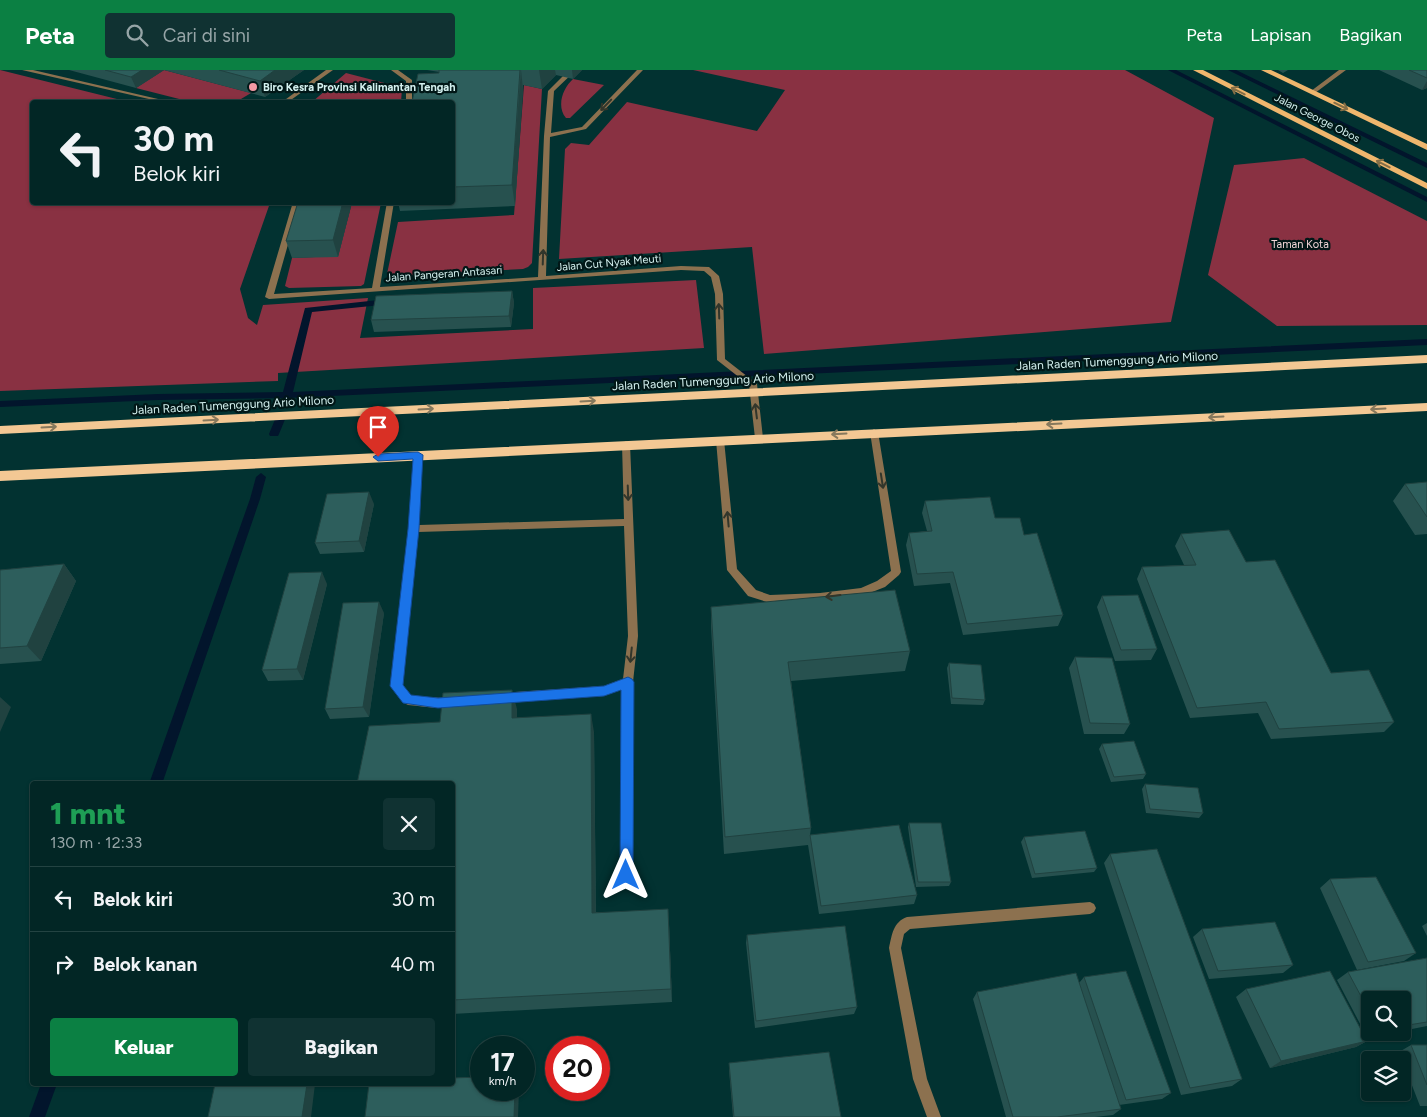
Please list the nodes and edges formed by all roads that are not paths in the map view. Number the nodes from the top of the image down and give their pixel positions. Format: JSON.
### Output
{"nodes":[{"id":1,"x":25,"y":70,"type":"edge"},
{"id":2,"x":330,"y":70,"type":"edge"},
{"id":3,"x":394,"y":70,"type":"edge"},
{"id":4,"x":573,"y":70,"type":"edge"},
{"id":5,"x":640,"y":70,"type":"edge"},
{"id":6,"x":1197,"y":70,"type":"edge"},
{"id":7,"x":1265,"y":70,"type":"edge"},
{"id":8,"x":1343,"y":70,"type":"edge"},
{"id":9,"x":1312,"y":92,"type":"junction"},
{"id":10,"x":159,"y":100,"type":"edge"},
{"id":11,"x":288,"y":100,"type":"edge"},
{"id":12,"x":408,"y":100,"type":"edge"},
{"id":13,"x":547,"y":136,"type":"junction"},
{"id":14,"x":1427,"y":147,"type":"edge"},
{"id":15,"x":1427,"y":186,"type":"edge"},
{"id":16,"x":296,"y":205,"type":"edge"},
{"id":17,"x":390,"y":205,"type":"edge"},
{"id":18,"x":542,"y":279,"type":"junction"},
{"id":19,"x":376,"y":290,"type":"junction"},
{"id":20,"x":1427,"y":359,"type":"edge"},
{"id":21,"x":753,"y":388,"type":"junction"},
{"id":22,"x":1427,"y":407,"type":"edge"},
{"id":23,"x":0,"y":430,"type":"edge"},
{"id":24,"x":874,"y":432,"type":"junction"},
{"id":25,"x":759,"y":438,"type":"junction"},
{"id":26,"x":720,"y":440,"type":"junction"},
{"id":27,"x":626,"y":444,"type":"junction"},
{"id":28,"x":418,"y":455,"type":"junction"},
{"id":29,"x":1,"y":478,"type":"edge"},
{"id":30,"x":629,"y":522,"type":"junction"},
{"id":31,"x":414,"y":529,"type":"junction"},
{"id":32,"x":628,"y":682,"type":"junction"},
{"id":33,"x":487,"y":700,"type":"edge"},
{"id":34,"x":467,"y":701,"type":"edge"},
{"id":35,"x":626,"y":875,"type":"dead end"},
{"id":36,"x":1090,"y":908,"type":"dead end"},
{"id":37,"x":934,"y":1117,"type":"edge"}],
"edges":[{"from":1,"to":10,"type":"street"},
{"from":2,"to":11,"type":"street"},
{"from":3,"to":12,"type":"street"},
{"from":4,"to":13,"type":"street","name":"Jalan Cut Nyak Meuti"},
{"from":5,"to":13,"type":"street","one_way":true},
{"from":15,"to":6,"type":"main road","name":"Jalan George Obos","one_way":true},
{"from":7,"to":9,"type":"main road","name":"Jalan George Obos"},
{"from":8,"to":9,"type":"street"},
{"from":9,"to":14,"type":"main road","name":"Jalan George Obos","one_way":true},
{"from":18,"to":13,"type":"street","name":"Jalan Cut Nyak Meuti","one_way":true},
{"from":16,"to":19,"type":"street"},
{"from":17,"to":19,"type":"street","name":"Jalan Pangeran Antasari"},
{"from":18,"to":19,"type":"street","name":"Jalan Pangeran Antasari"},
{"from":21,"to":18,"type":"street","name":"Jalan Cut Nyak Meuti","one_way":true},
{"from":20,"to":21,"type":"highway","name":"Jalan Raden Tumenggung Ario Milono"},
{"from":23,"to":21,"type":"highway","name":"Jalan Raden Tumenggung Ario Milono","one_way":true},
{"from":25,"to":21,"type":"street","one_way":true},
{"from":22,"to":24,"type":"highway","one_way":true},
{"from":24,"to":25,"type":"highway","one_way":true},
{"from":24,"to":26,"type":"street","one_way":true},
{"from":25,"to":26,"type":"highway"},
{"from":26,"to":27,"type":"highway"},
{"from":27,"to":28,"type":"highway"},
{"from":27,"to":30,"type":"street","one_way":true},
{"from":28,"to":29,"type":"highway"},
{"from":28,"to":31,"type":"street"},
{"from":30,"to":31,"type":"street"},
{"from":30,"to":32,"type":"street","one_way":true},
{"from":31,"to":34,"type":"street"},
{"from":32,"to":33,"type":"street"},
{"from":32,"to":35,"type":"street"},
{"from":36,"to":37,"type":"street"}]}
